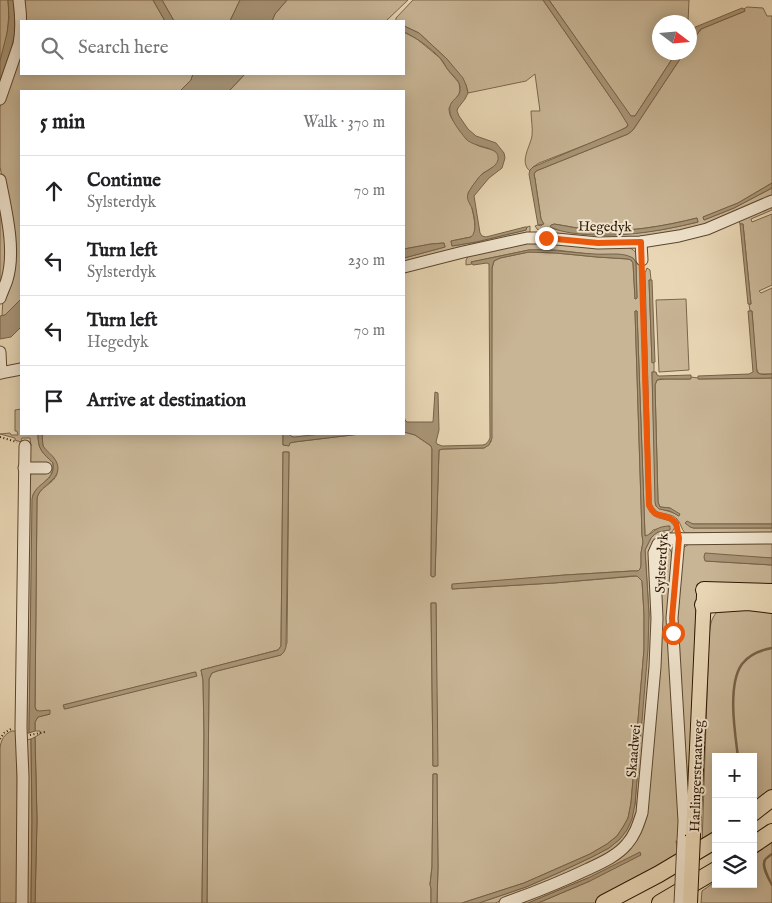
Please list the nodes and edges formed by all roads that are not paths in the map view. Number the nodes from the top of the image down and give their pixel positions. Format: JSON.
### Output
{"nodes":[{"id":1,"x":19,"y":0,"type":"edge"},
{"id":2,"x":21,"y":20,"type":"edge"},
{"id":3,"x":20,"y":36,"type":"edge"},
{"id":4,"x":0,"y":99,"type":"edge"},
{"id":5,"x":0,"y":180,"type":"edge"},
{"id":6,"x":772,"y":202,"type":"edge"},
{"id":7,"x":641,"y":242,"type":"junction"},
{"id":8,"x":642,"y":260,"type":"road end"},
{"id":9,"x":405,"y":267,"type":"edge"},
{"id":10,"x":0,"y":298,"type":"edge"},
{"id":11,"x":0,"y":352,"type":"edge"},
{"id":12,"x":20,"y":369,"type":"edge"},
{"id":13,"x":0,"y":373,"type":"edge"},
{"id":14,"x":19,"y":443,"type":"road end"},
{"id":15,"x":24,"y":468,"type":"junction"},
{"id":16,"x":46,"y":468,"type":"dead end"},
{"id":17,"x":679,"y":538,"type":"junction"},
{"id":18,"x":772,"y":538,"type":"edge"},
{"id":19,"x":772,"y":592,"type":"edge"},
{"id":20,"x":704,"y":597,"type":"junction"},
{"id":21,"x":772,"y":605,"type":"edge"},
{"id":22,"x":772,"y":798,"type":"edge"},
{"id":23,"x":757,"y":810,"type":"edge"},
{"id":24,"x":772,"y":812,"type":"edge"},
{"id":25,"x":757,"y":822,"type":"edge"},
{"id":26,"x":772,"y":832,"type":"edge"},
{"id":27,"x":688,"y":838,"type":"junction"},
{"id":28,"x":712,"y":842,"type":"edge"},
{"id":29,"x":756,"y":843,"type":"edge"},
{"id":30,"x":712,"y":853,"type":"edge"},
{"id":31,"x":712,"y":872,"type":"edge"},
{"id":32,"x":22,"y":903,"type":"edge"},
{"id":33,"x":505,"y":903,"type":"edge"},
{"id":34,"x":604,"y":903,"type":"edge"},
{"id":35,"x":623,"y":903,"type":"edge"},
{"id":36,"x":660,"y":903,"type":"edge"},
{"id":37,"x":680,"y":903,"type":"edge"},
{"id":38,"x":690,"y":903,"type":"edge"}],
"edges":[{"from":1,"to":2,"type":"street"},
{"from":3,"to":4,"type":"street"},
{"from":5,"to":10,"type":"street"},
{"from":6,"to":7,"type":"street","name":"Hegedyk"},
{"from":7,"to":8,"type":"street"},
{"from":7,"to":9,"type":"street","name":"Hegedyk"},
{"from":11,"to":13,"type":"street"},
{"from":12,"to":13,"type":"street"},
{"from":14,"to":15,"type":"street"},
{"from":15,"to":16,"type":"street"},
{"from":15,"to":32,"type":"street"},
{"from":17,"to":18,"type":"street"},
{"from":17,"to":27,"type":"street","name":"Sylsterdyk"},
{"from":17,"to":33,"type":"street","name":"Skaadwei"},
{"from":19,"to":20,"type":"highway"},
{"from":20,"to":21,"type":"highway"},
{"from":20,"to":27,"type":"main road","name":"Harlingerstraatweg"},
{"from":22,"to":23,"type":"highway"},
{"from":24,"to":25,"type":"highway"},
{"from":26,"to":29,"type":"highway"},
{"from":27,"to":37,"type":"street","name":"Sylsterdyk","bridge":true},
{"from":27,"to":38,"type":"main road","name":"Harlingerstraatweg","bridge":true},
{"from":28,"to":34,"type":"highway"},
{"from":30,"to":35,"type":"highway"},
{"from":31,"to":36,"type":"highway"}]}
